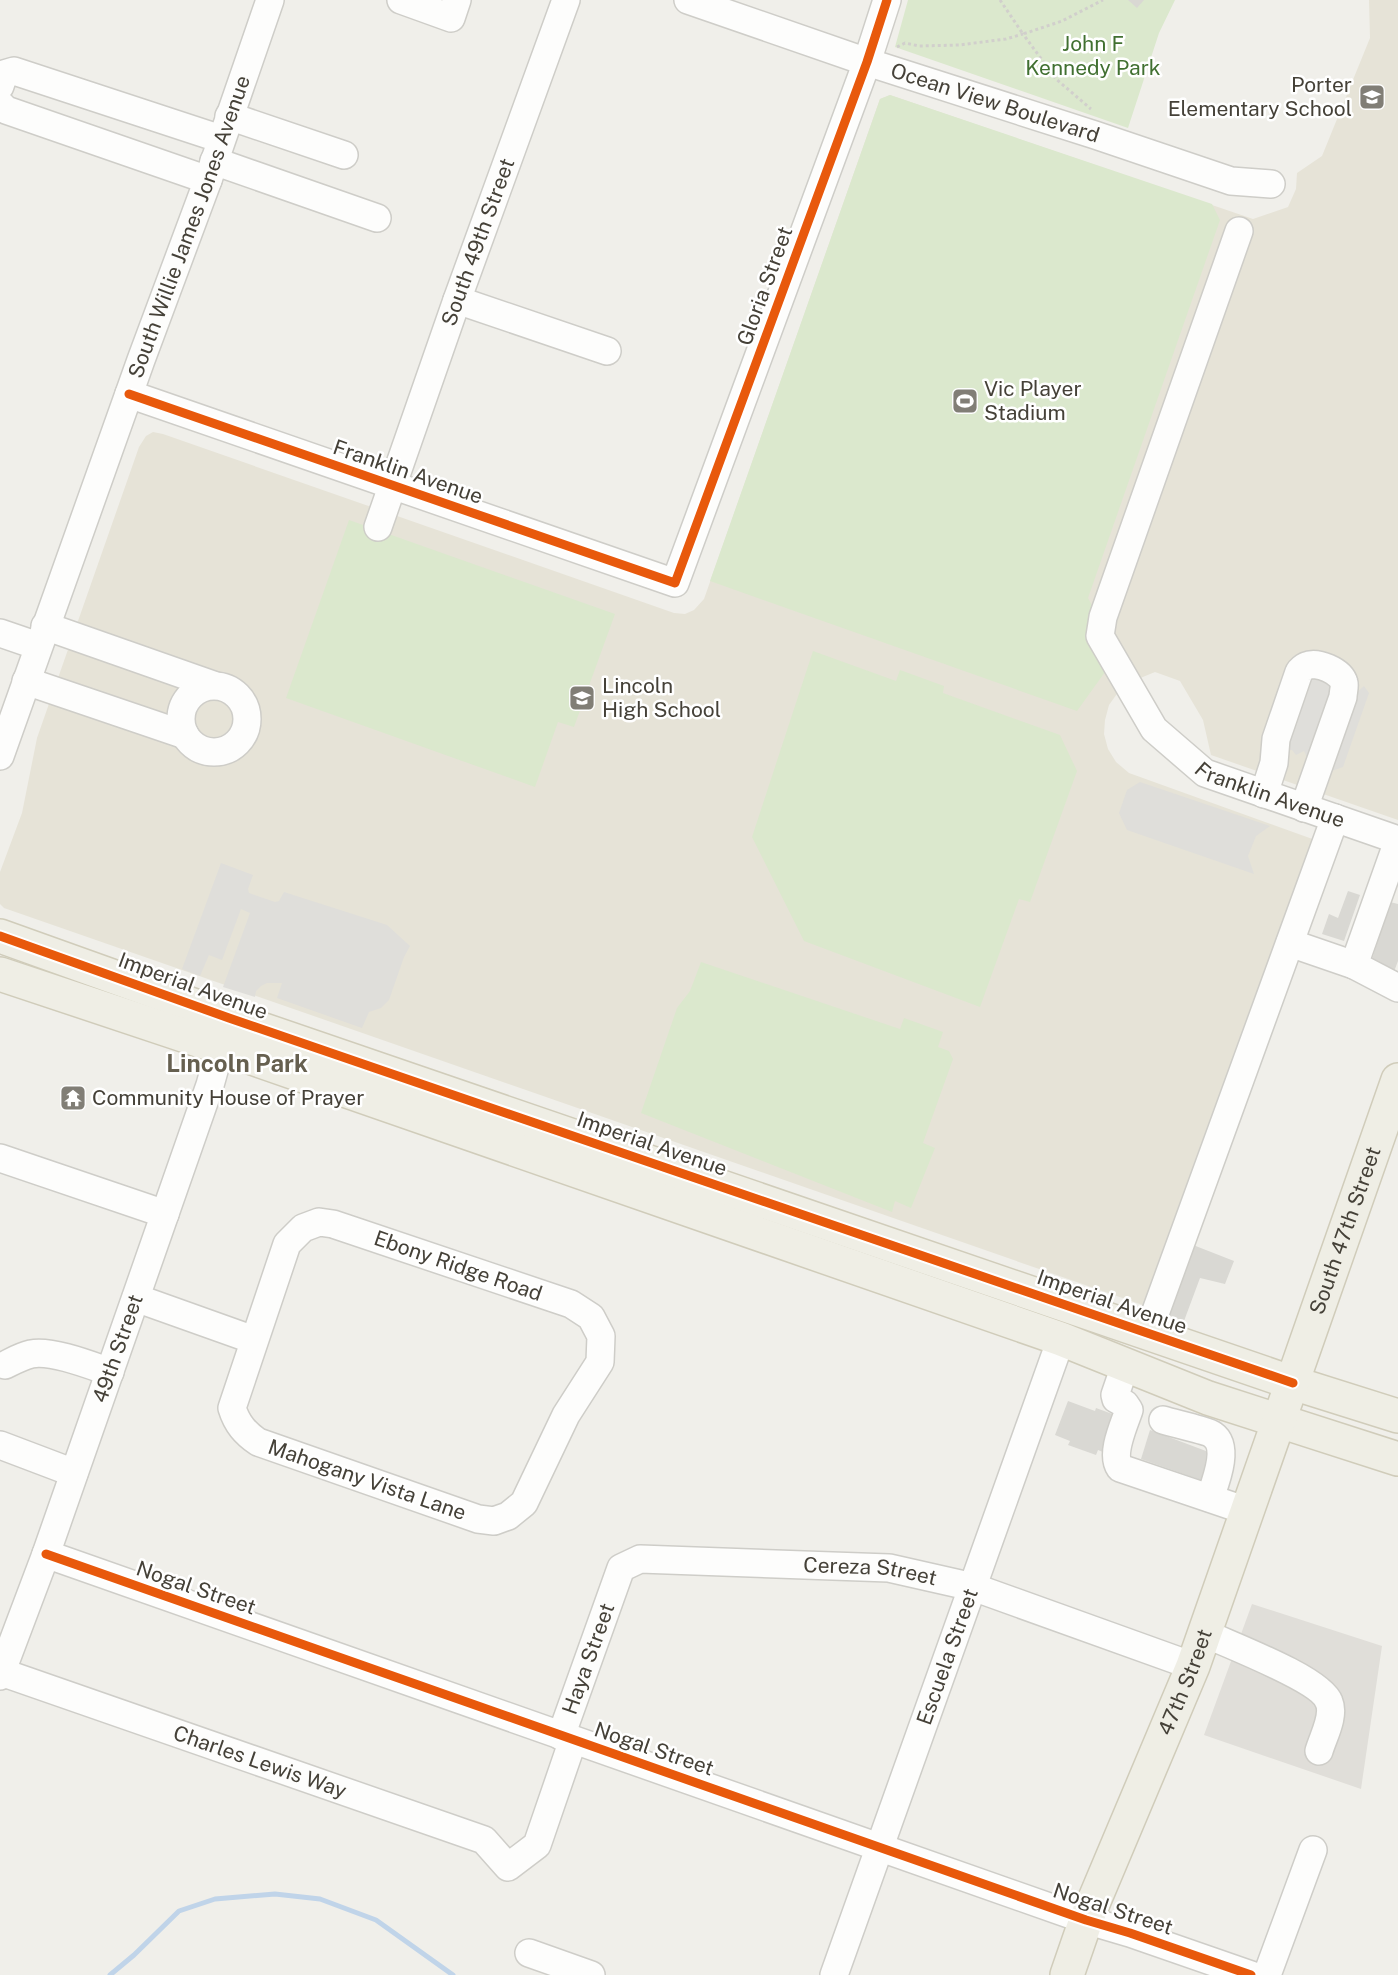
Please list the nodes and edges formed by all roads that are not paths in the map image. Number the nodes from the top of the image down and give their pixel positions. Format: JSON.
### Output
{"nodes":[{"id":1,"x":270,"y":0,"type":"edge"},
{"id":2,"x":401,"y":0,"type":"edge"},
{"id":3,"x":458,"y":0,"type":"edge"},
{"id":4,"x":566,"y":0,"type":"edge"},
{"id":5,"x":688,"y":0,"type":"edge"},
{"id":6,"x":887,"y":0,"type":"edge"},
{"id":7,"x":867,"y":62,"type":"junction"},
{"id":8,"x":0,"y":86,"type":"edge"},
{"id":9,"x":0,"y":104,"type":"edge"},
{"id":10,"x":218,"y":149,"type":"junction"},
{"id":11,"x":344,"y":155,"type":"dead end"},
{"id":12,"x":1271,"y":184,"type":"dead end"},
{"id":13,"x":377,"y":218,"type":"dead end"},
{"id":14,"x":1239,"y":231,"type":"dead end"},
{"id":15,"x":457,"y":300,"type":"junction"},
{"id":16,"x":607,"y":351,"type":"dead end"},
{"id":17,"x":129,"y":394,"type":"junction"},
{"id":18,"x":393,"y":486,"type":"junction"},
{"id":19,"x":378,"y":527,"type":"dead end"},
{"id":20,"x":675,"y":584,"type":"joint"},
{"id":21,"x":0,"y":633,"type":"edge"},
{"id":22,"x":41,"y":636,"type":"junction"},
{"id":23,"x":26,"y":681,"type":"junction"},
{"id":24,"x":213,"y":686,"type":"junction"},
{"id":25,"x":184,"y":735,"type":"junction"},
{"id":26,"x":0,"y":756,"type":"edge"},
{"id":27,"x":1264,"y":794,"type":"junction"},
{"id":28,"x":1304,"y":808,"type":"junction"},
{"id":29,"x":1335,"y":819,"type":"junction"},
{"id":30,"x":1398,"y":841,"type":"edge"},
{"id":31,"x":0,"y":936,"type":"edge"},
{"id":32,"x":1290,"y":943,"type":"junction"},
{"id":33,"x":1354,"y":965,"type":"junction"},
{"id":34,"x":0,"y":974,"type":"edge"},
{"id":35,"x":1398,"y":988,"type":"edge"},
{"id":36,"x":225,"y":1033,"type":"junction"},
{"id":37,"x":1398,"y":1080,"type":"edge"},
{"id":38,"x":0,"y":1158,"type":"edge"},
{"id":39,"x":165,"y":1214,"type":"junction"},
{"id":40,"x":136,"y":1298,"type":"junction"},
{"id":41,"x":1148,"y":1333,"type":"junction"},
{"id":42,"x":1061,"y":1339,"type":"junction"},
{"id":43,"x":254,"y":1340,"type":"junction"},
{"id":44,"x":1126,"y":1363,"type":"junction"},
{"id":45,"x":5,"y":1365,"type":"dead end"},
{"id":46,"x":110,"y":1372,"type":"junction"},
{"id":47,"x":1293,"y":1383,"type":"junction"},
{"id":48,"x":1208,"y":1398,"type":"junction"},
{"id":49,"x":1398,"y":1416,"type":"edge"},
{"id":50,"x":1163,"y":1420,"type":"dead end"},
{"id":51,"x":1279,"y":1420,"type":"junction"},
{"id":52,"x":1196,"y":1430,"type":"junction"},
{"id":53,"x":0,"y":1445,"type":"edge"},
{"id":54,"x":1398,"y":1459,"type":"edge"},
{"id":55,"x":74,"y":1473,"type":"junction"},
{"id":56,"x":1210,"y":1498,"type":"junction"},
{"id":57,"x":1247,"y":1511,"type":"junction"},
{"id":58,"x":508,"y":1516,"type":"joint"},
{"id":59,"x":46,"y":1554,"type":"junction"},
{"id":60,"x":617,"y":1580,"type":"joint"},
{"id":61,"x":973,"y":1587,"type":"junction"},
{"id":62,"x":1204,"y":1633,"type":"junction"},
{"id":63,"x":1193,"y":1666,"type":"junction"},
{"id":64,"x":1,"y":1674,"type":"edge"},
{"id":65,"x":567,"y":1738,"type":"junction"},
{"id":66,"x":1319,"y":1751,"type":"dead end"},
{"id":67,"x":879,"y":1847,"type":"junction"},
{"id":68,"x":1314,"y":1850,"type":"dead end"},
{"id":69,"x":508,"y":1867,"type":"joint"},
{"id":70,"x":1086,"y":1920,"type":"junction"},
{"id":71,"x":529,"y":1953,"type":"dead end"},
{"id":72,"x":591,"y":1975,"type":"edge"},
{"id":73,"x":834,"y":1975,"type":"edge"},
{"id":74,"x":1067,"y":1975,"type":"edge"},
{"id":75,"x":1251,"y":1975,"type":"edge"},
{"id":76,"x":1267,"y":1975,"type":"edge"}],
"edges":[{"from":1,"to":10,"type":"street","name":"South Willie James Jones Avenue"},
{"from":2,"to":3,"type":"street"},
{"from":4,"to":15,"type":"street","name":"South 49th Street"},
{"from":5,"to":7,"type":"street","name":"Ocean View Boulevard"},
{"from":6,"to":7,"type":"street","name":"Gloria Street"},
{"from":7,"to":12,"type":"street","name":"Ocean View Boulevard"},
{"from":7,"to":20,"type":"street","name":"Gloria Street"},
{"from":8,"to":10,"type":"street"},
{"from":9,"to":10,"type":"street"},
{"from":10,"to":11,"type":"street"},
{"from":10,"to":13,"type":"street"},
{"from":10,"to":17,"type":"street","name":"South Willie James Jones Avenue"},
{"from":14,"to":27,"type":"street","name":"Franklin Avenue"},
{"from":15,"to":16,"type":"street"},
{"from":15,"to":18,"type":"street","name":"South 49th Street"},
{"from":17,"to":18,"type":"street","name":"Franklin Avenue"},
{"from":17,"to":22,"type":"street","name":"South Willie James Jones Avenue"},
{"from":18,"to":19,"type":"street","name":"South 49th Street"},
{"from":18,"to":20,"type":"street","name":"Franklin Avenue"},
{"from":21,"to":22,"type":"street"},
{"from":22,"to":23,"type":"street","name":"South Willie James Jones Avenue"},
{"from":22,"to":24,"type":"street"},
{"from":23,"to":25,"type":"street"},
{"from":23,"to":26,"type":"street","name":"South Willie James Jones Avenue"},
{"from":24,"to":25,"type":"street"},
{"from":24,"to":25,"type":"street"},
{"from":27,"to":28,"type":"street","name":"Franklin Avenue"},
{"from":27,"to":28,"type":"street"},
{"from":28,"to":29,"type":"street","name":"Franklin Avenue"},
{"from":29,"to":30,"type":"street","name":"Franklin Avenue"},
{"from":29,"to":32,"type":"street"},
{"from":30,"to":33,"type":"street"},
{"from":31,"to":36,"type":"main road","name":"Imperial Avenue"},
{"from":32,"to":33,"type":"street"},
{"from":32,"to":41,"type":"street"},
{"from":33,"to":35,"type":"street"},
{"from":34,"to":36,"type":"main road","name":"Imperial Avenue"},
{"from":36,"to":39,"type":"street","name":"49th Street"},
{"from":36,"to":41,"type":"main road","name":"Imperial Avenue"},
{"from":36,"to":42,"type":"main road","name":"Imperial Avenue"},
{"from":37,"to":47,"type":"main road","name":"South 47th Street"},
{"from":38,"to":39,"type":"street"},
{"from":39,"to":40,"type":"street","name":"49th Street"},
{"from":40,"to":43,"type":"street"},
{"from":40,"to":46,"type":"street","name":"49th Street"},
{"from":41,"to":47,"type":"main road","name":"Imperial Avenue"},
{"from":42,"to":44,"type":"main road","name":"Imperial Avenue"},
{"from":42,"to":61,"type":"street","name":"Escuela Street"},
{"from":43,"to":58,"type":"street","name":"Mahogany Vista Lane"},
{"from":43,"to":58,"type":"street","name":"Ebony Ridge Road"},
{"from":44,"to":48,"type":"main road","name":"Imperial Avenue"},
{"from":44,"to":56,"type":"street"},
{"from":45,"to":46,"type":"street"},
{"from":46,"to":55,"type":"street","name":"49th Street"},
{"from":47,"to":49,"type":"main road","name":"Imperial Avenue"},
{"from":47,"to":51,"type":"main road","name":"47th Street"},
{"from":48,"to":51,"type":"main road","name":"Imperial Avenue"},
{"from":48,"to":52,"type":"street"},
{"from":50,"to":52,"type":"street"},
{"from":51,"to":54,"type":"main road","name":"Imperial Avenue"},
{"from":51,"to":57,"type":"main road","name":"47th Street"},
{"from":52,"to":56,"type":"street"},
{"from":53,"to":55,"type":"street"},
{"from":55,"to":59,"type":"street","name":"49th Street"},
{"from":56,"to":57,"type":"street"},
{"from":57,"to":62,"type":"main road","name":"47th Street"},
{"from":59,"to":64,"type":"street","name":"49th Street"},
{"from":59,"to":65,"type":"street","name":"Nogal Street"},
{"from":60,"to":61,"type":"street","name":"Cereza Street"},
{"from":60,"to":65,"type":"street","name":"Haya Street"},
{"from":61,"to":63,"type":"street","name":"Cereza Street"},
{"from":61,"to":67,"type":"street","name":"Escuela Street"},
{"from":62,"to":63,"type":"main road","name":"47th Street"},
{"from":62,"to":66,"type":"street"},
{"from":63,"to":70,"type":"main road","name":"47th Street"},
{"from":64,"to":69,"type":"street","name":"Charles Lewis Way"},
{"from":65,"to":67,"type":"street","name":"Nogal Street"},
{"from":65,"to":69,"type":"street","name":"Haya Street"},
{"from":67,"to":70,"type":"street","name":"Nogal Street"},
{"from":67,"to":73,"type":"street","name":"Escuela Street"},
{"from":68,"to":76,"type":"street"},
{"from":70,"to":74,"type":"main road","name":"47th Street"},
{"from":70,"to":75,"type":"street","name":"Nogal Street"},
{"from":71,"to":72,"type":"street"}]}
